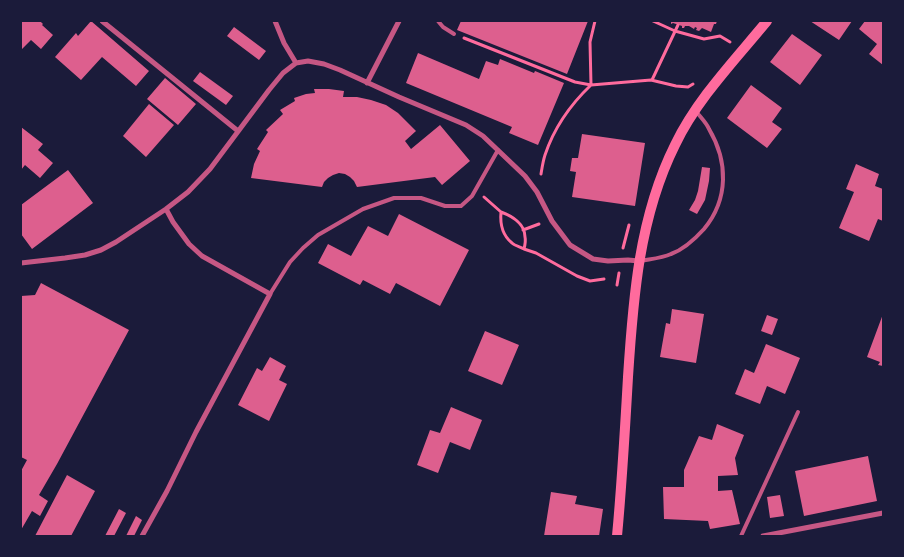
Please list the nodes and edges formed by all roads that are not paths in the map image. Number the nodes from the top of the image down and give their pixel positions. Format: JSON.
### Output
{"nodes":[{"id":1,"x":102,"y":21,"type":"edge"},
{"id":2,"x":275,"y":21,"type":"edge"},
{"id":3,"x":399,"y":21,"type":"edge"},
{"id":4,"x":438,"y":21,"type":"edge"},
{"id":5,"x":767,"y":21,"type":"edge"},
{"id":6,"x":454,"y":34,"type":"road end"},
{"id":7,"x":296,"y":63,"type":"junction"},
{"id":8,"x":367,"y":83,"type":"junction"},
{"id":9,"x":695,"y":110,"type":"junction"},
{"id":10,"x":238,"y":131,"type":"junction"},
{"id":11,"x":498,"y":150,"type":"junction"},
{"id":12,"x":166,"y":209,"type":"junction"},
{"id":13,"x":639,"y":261,"type":"junction"},
{"id":14,"x":21,"y":263,"type":"edge"},
{"id":15,"x":270,"y":294,"type":"junction"},
{"id":16,"x":798,"y":412,"type":"dead end"},
{"id":17,"x":883,"y":514,"type":"edge"},
{"id":18,"x":142,"y":536,"type":"edge"},
{"id":19,"x":617,"y":536,"type":"edge"},
{"id":20,"x":741,"y":536,"type":"edge"},
{"id":21,"x":764,"y":536,"type":"edge"}],
"edges":[{"from":1,"to":10,"type":"street"},
{"from":2,"to":7,"type":"street"},
{"from":3,"to":8,"type":"street"},
{"from":4,"to":6,"type":"lane"},
{"from":5,"to":9,"type":"main road"},
{"from":7,"to":8,"type":"street"},
{"from":7,"to":10,"type":"street"},
{"from":8,"to":11,"type":"street"},
{"from":9,"to":13,"type":"main road"},
{"from":9,"to":13,"type":"lane"},
{"from":10,"to":12,"type":"street"},
{"from":11,"to":13,"type":"street"},
{"from":11,"to":15,"type":"lane"},
{"from":12,"to":14,"type":"street"},
{"from":12,"to":15,"type":"street"},
{"from":13,"to":19,"type":"main road"},
{"from":15,"to":18,"type":"street"},
{"from":16,"to":20,"type":"lane"},
{"from":17,"to":21,"type":"street"}]}
